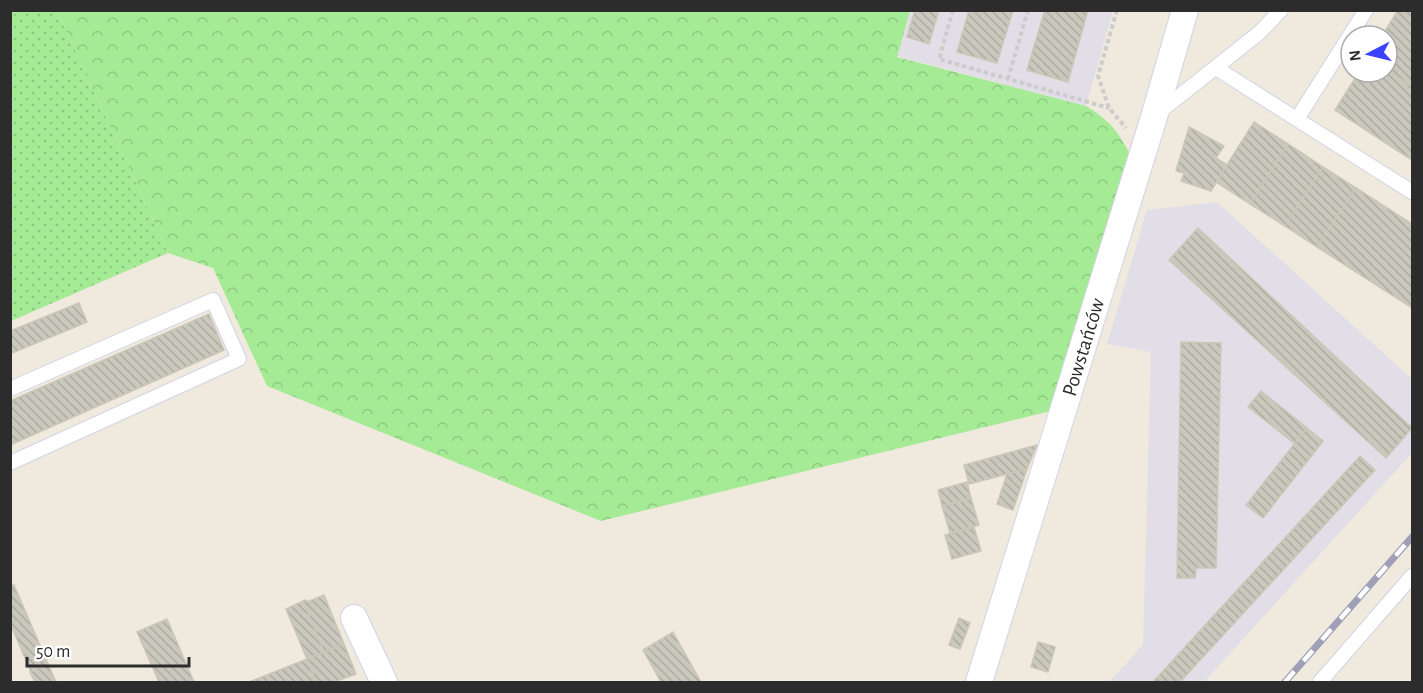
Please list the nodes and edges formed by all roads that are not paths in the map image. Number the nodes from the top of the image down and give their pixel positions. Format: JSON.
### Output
{"nodes":[{"id":1,"x":1185,"y":10,"type":"edge"},
{"id":2,"x":1281,"y":10,"type":"edge"},
{"id":3,"x":1366,"y":10,"type":"edge"},
{"id":4,"x":1216,"y":68,"type":"junction"},
{"id":5,"x":1154,"y":117,"type":"junction"},
{"id":6,"x":1297,"y":119,"type":"junction"},
{"id":7,"x":1413,"y":192,"type":"edge"},
{"id":8,"x":10,"y":389,"type":"edge"},
{"id":9,"x":10,"y":463,"type":"edge"},
{"id":10,"x":1413,"y":576,"type":"edge"},
{"id":11,"x":354,"y":618,"type":"dead end"},
{"id":12,"x":384,"y":682,"type":"edge"},
{"id":13,"x":979,"y":682,"type":"edge"},
{"id":14,"x":1320,"y":682,"type":"edge"}],
"edges":[{"from":1,"to":5,"type":"street","name":"Powstańców"},
{"from":2,"to":4,"type":"lane"},
{"from":3,"to":6,"type":"lane"},
{"from":4,"to":5,"type":"lane"},
{"from":4,"to":6,"type":"lane"},
{"from":5,"to":13,"type":"street","name":"Powstańców"},
{"from":6,"to":7,"type":"lane"},
{"from":8,"to":9,"type":"lane"},
{"from":10,"to":14,"type":"lane"},
{"from":11,"to":12,"type":"street"}]}
